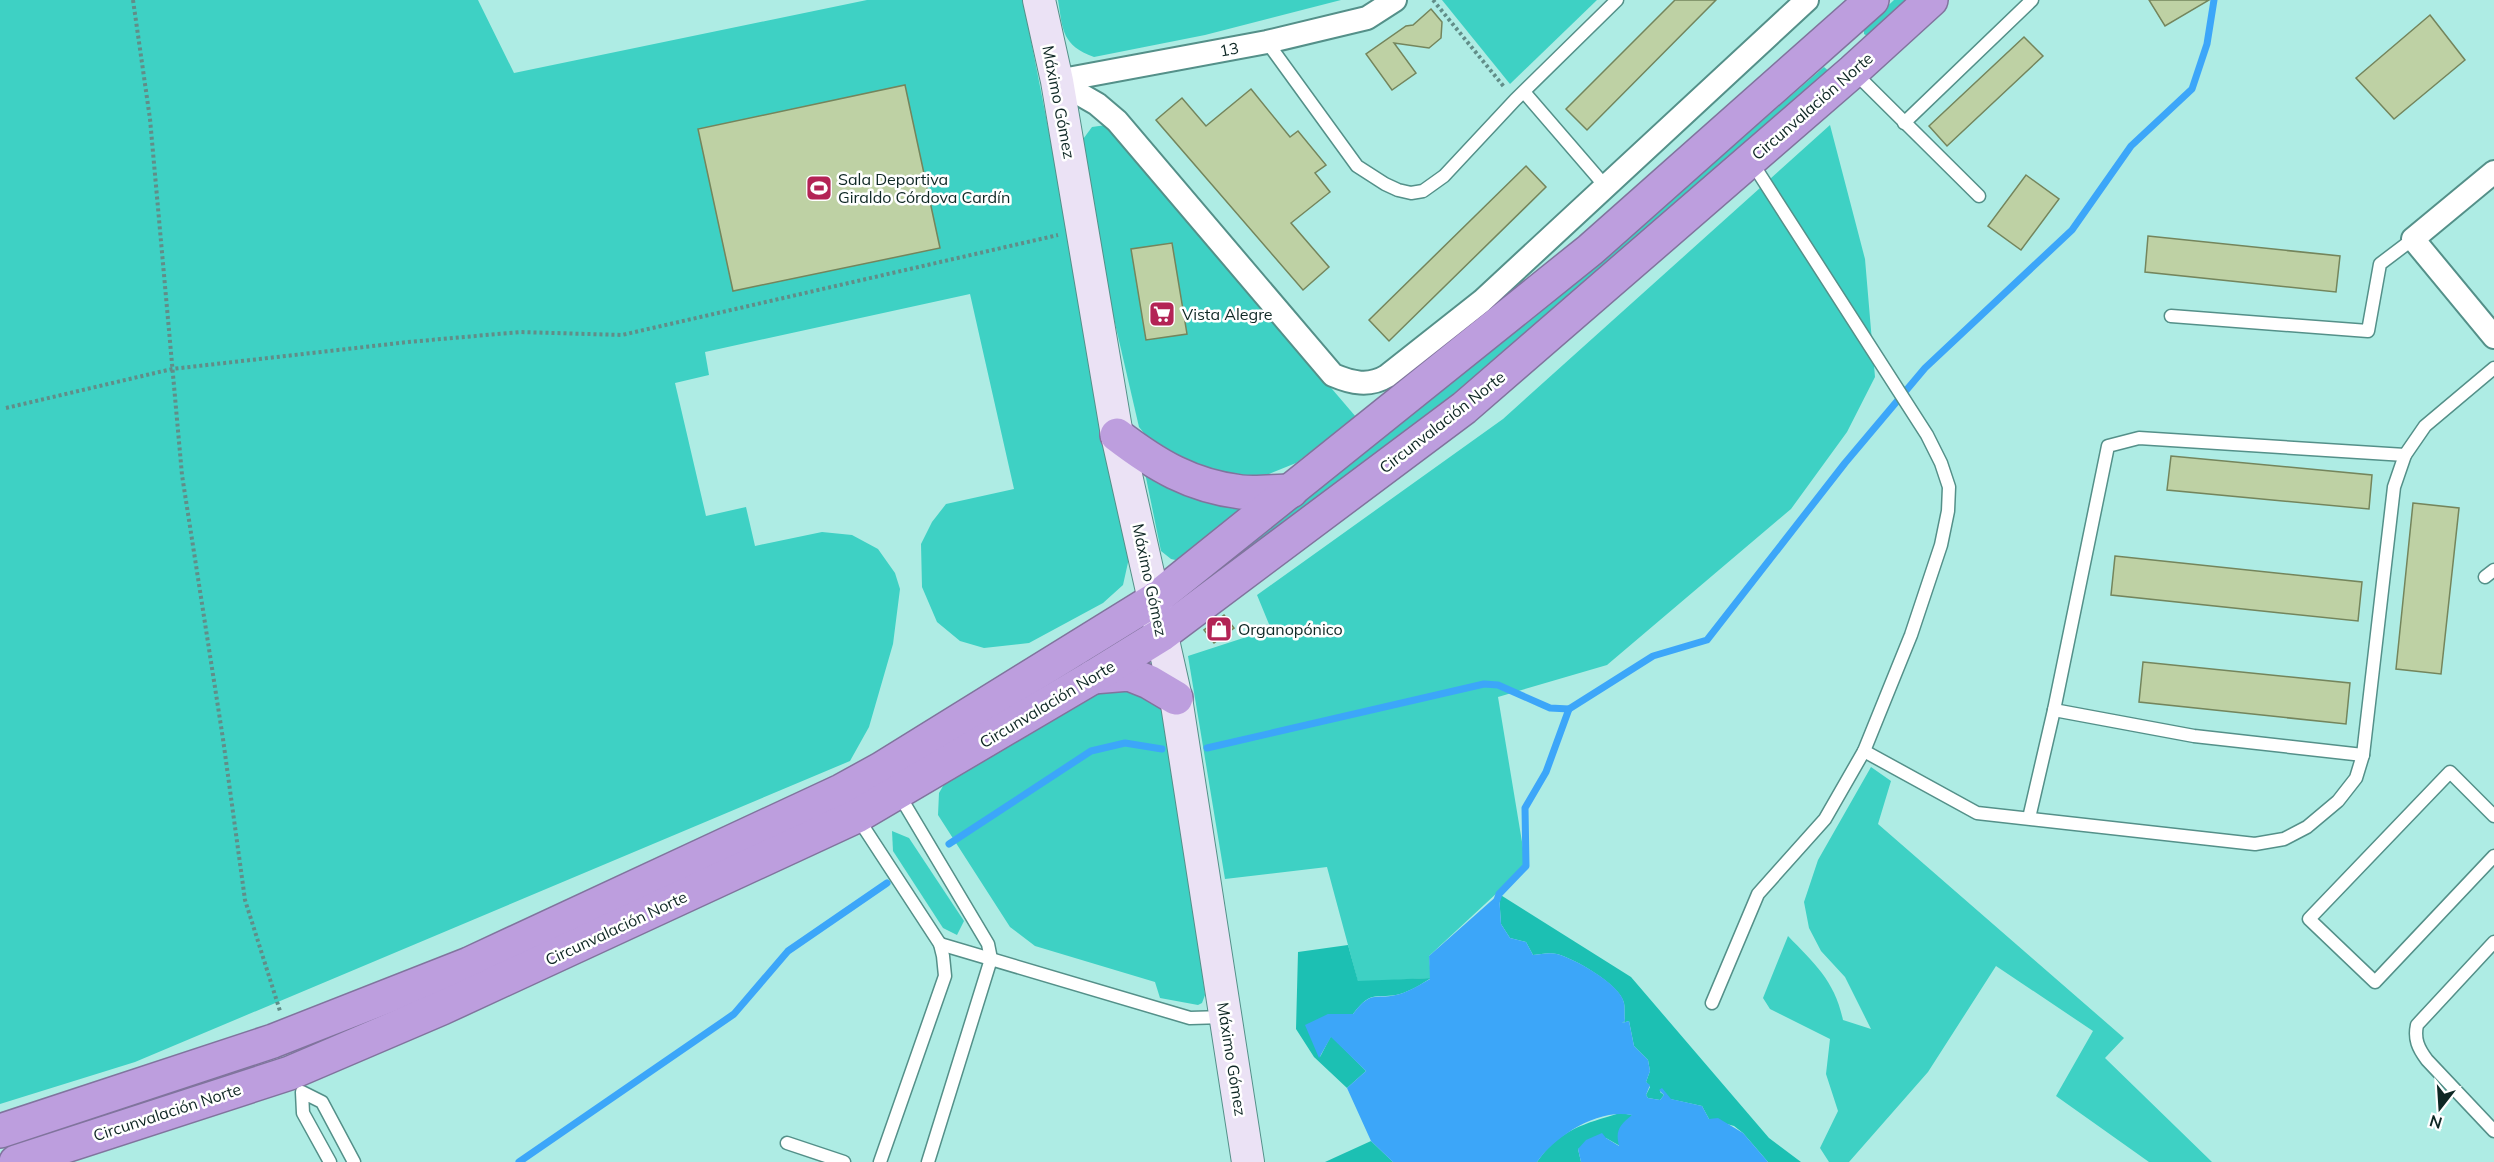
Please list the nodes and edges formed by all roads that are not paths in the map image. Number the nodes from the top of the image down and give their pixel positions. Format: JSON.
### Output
{"nodes":[{"id":1,"x":1039,"y":0,"type":"edge"},
{"id":2,"x":1395,"y":0,"type":"edge"},
{"id":3,"x":1617,"y":0,"type":"edge"},
{"id":4,"x":1807,"y":0,"type":"edge"},
{"id":5,"x":1872,"y":0,"type":"edge"},
{"id":6,"x":1930,"y":0,"type":"edge"},
{"id":7,"x":2032,"y":0,"type":"edge"},
{"id":8,"x":1267,"y":42,"type":"junction"},
{"id":9,"x":1826,"y":42,"type":"junction"},
{"id":10,"x":1854,"y":71,"type":"junction"},
{"id":11,"x":1057,"y":81,"type":"junction"},
{"id":12,"x":1519,"y":96,"type":"junction"},
{"id":13,"x":1904,"y":123,"type":"junction"},
{"id":14,"x":1750,"y":160,"type":"junction"},
{"id":15,"x":2494,"y":172,"type":"edge"},
{"id":16,"x":1606,"y":187,"type":"junction"},
{"id":17,"x":1979,"y":196,"type":"dead end"},
{"id":18,"x":2414,"y":239,"type":"junction"},
{"id":19,"x":2171,"y":316,"type":"dead end"},
{"id":20,"x":2494,"y":337,"type":"edge"},
{"id":21,"x":2494,"y":368,"type":"edge"},
{"id":22,"x":1118,"y":435,"type":"junction"},
{"id":23,"x":2405,"y":455,"type":"junction"},
{"id":24,"x":1292,"y":491,"type":"junction"},
{"id":25,"x":1154,"y":600,"type":"junction"},
{"id":26,"x":1161,"y":635,"type":"junction"},
{"id":27,"x":1093,"y":677,"type":"junction"},
{"id":28,"x":1176,"y":698,"type":"junction"},
{"id":29,"x":2054,"y":710,"type":"junction"},
{"id":30,"x":1864,"y":751,"type":"junction"},
{"id":31,"x":2363,"y":755,"type":"junction"},
{"id":32,"x":889,"y":781,"type":"junction"},
{"id":33,"x":849,"y":803,"type":"junction"},
{"id":34,"x":2494,"y":816,"type":"edge"},
{"id":35,"x":2029,"y":818,"type":"junction"},
{"id":36,"x":2494,"y":856,"type":"edge"},
{"id":37,"x":2494,"y":942,"type":"edge"},
{"id":38,"x":940,"y":944,"type":"junction"},
{"id":39,"x":991,"y":959,"type":"junction"},
{"id":40,"x":1712,"y":1003,"type":"dead end"},
{"id":41,"x":1225,"y":1017,"type":"junction"},
{"id":42,"x":280,"y":1038,"type":"junction"},
{"id":43,"x":296,"y":1082,"type":"junction"},
{"id":44,"x":0,"y":1131,"type":"edge"},
{"id":45,"x":2494,"y":1131,"type":"edge"},
{"id":46,"x":787,"y":1143,"type":"dead end"},
{"id":47,"x":16,"y":1162,"type":"edge"},
{"id":48,"x":330,"y":1162,"type":"edge"},
{"id":49,"x":354,"y":1162,"type":"edge"},
{"id":50,"x":844,"y":1162,"type":"edge"},
{"id":51,"x":880,"y":1162,"type":"edge"},
{"id":52,"x":927,"y":1162,"type":"edge"},
{"id":53,"x":1248,"y":1162,"type":"edge"}],
"edges":[{"from":1,"to":11,"type":"main road","name":"Máximo Gómez"},
{"from":2,"to":8,"type":"street","name":"13"},
{"from":3,"to":12,"type":"lane"},
{"from":4,"to":16,"type":"street"},
{"from":5,"to":9,"type":"highway","name":"Circunvalación Norte"},
{"from":6,"to":10,"type":"highway","name":"Circunvalación Norte"},
{"from":7,"to":13,"type":"lane"},
{"from":8,"to":11,"type":"street","name":"13"},
{"from":8,"to":12,"type":"lane"},
{"from":9,"to":10,"type":"highway"},
{"from":9,"to":24,"type":"highway","name":"Circunvalación Norte"},
{"from":10,"to":13,"type":"lane"},
{"from":10,"to":14,"type":"highway","name":"Circunvalación Norte"},
{"from":11,"to":16,"type":"street"},
{"from":11,"to":22,"type":"main road","name":"Máximo Gómez"},
{"from":12,"to":16,"type":"lane"},
{"from":13,"to":17,"type":"lane"},
{"from":14,"to":26,"type":"highway","name":"Circunvalación Norte"},
{"from":14,"to":30,"type":"lane"},
{"from":15,"to":18,"type":"street"},
{"from":18,"to":19,"type":"lane"},
{"from":18,"to":20,"type":"street"},
{"from":21,"to":23,"type":"lane"},
{"from":22,"to":24,"type":"highway"},
{"from":22,"to":25,"type":"main road","name":"Máximo Gómez"},
{"from":23,"to":29,"type":"lane"},
{"from":23,"to":31,"type":"lane"},
{"from":24,"to":25,"type":"highway","name":"Circunvalación Norte"},
{"from":25,"to":26,"type":"main road","name":"Máximo Gómez"},
{"from":25,"to":32,"type":"highway","name":"Circunvalación Norte"},
{"from":26,"to":27,"type":"highway","name":"Circunvalación Norte"},
{"from":26,"to":28,"type":"main road","name":"Máximo Gómez"},
{"from":27,"to":28,"type":"highway"},
{"from":27,"to":32,"type":"highway","name":"Circunvalación Norte"},
{"from":28,"to":41,"type":"main road","name":"Máximo Gómez"},
{"from":29,"to":31,"type":"lane"},
{"from":29,"to":35,"type":"lane"},
{"from":30,"to":35,"type":"lane"},
{"from":30,"to":40,"type":"lane"},
{"from":31,"to":35,"type":"lane"},
{"from":32,"to":33,"type":"highway","name":"Circunvalación Norte"},
{"from":32,"to":39,"type":"lane"},
{"from":33,"to":38,"type":"lane"},
{"from":33,"to":42,"type":"highway","name":"Circunvalación Norte"},
{"from":33,"to":43,"type":"highway","name":"Circunvalación Norte"},
{"from":34,"to":36,"type":"lane"},
{"from":37,"to":45,"type":"lane"},
{"from":38,"to":39,"type":"lane"},
{"from":38,"to":51,"type":"lane"},
{"from":39,"to":41,"type":"lane"},
{"from":39,"to":52,"type":"lane"},
{"from":41,"to":53,"type":"main road","name":"Máximo Gómez"},
{"from":42,"to":43,"type":"highway"},
{"from":42,"to":44,"type":"highway","name":"Circunvalación Norte"},
{"from":43,"to":47,"type":"highway","name":"Circunvalación Norte"},
{"from":43,"to":48,"type":"lane"},
{"from":43,"to":49,"type":"lane"},
{"from":46,"to":50,"type":"lane"}]}
